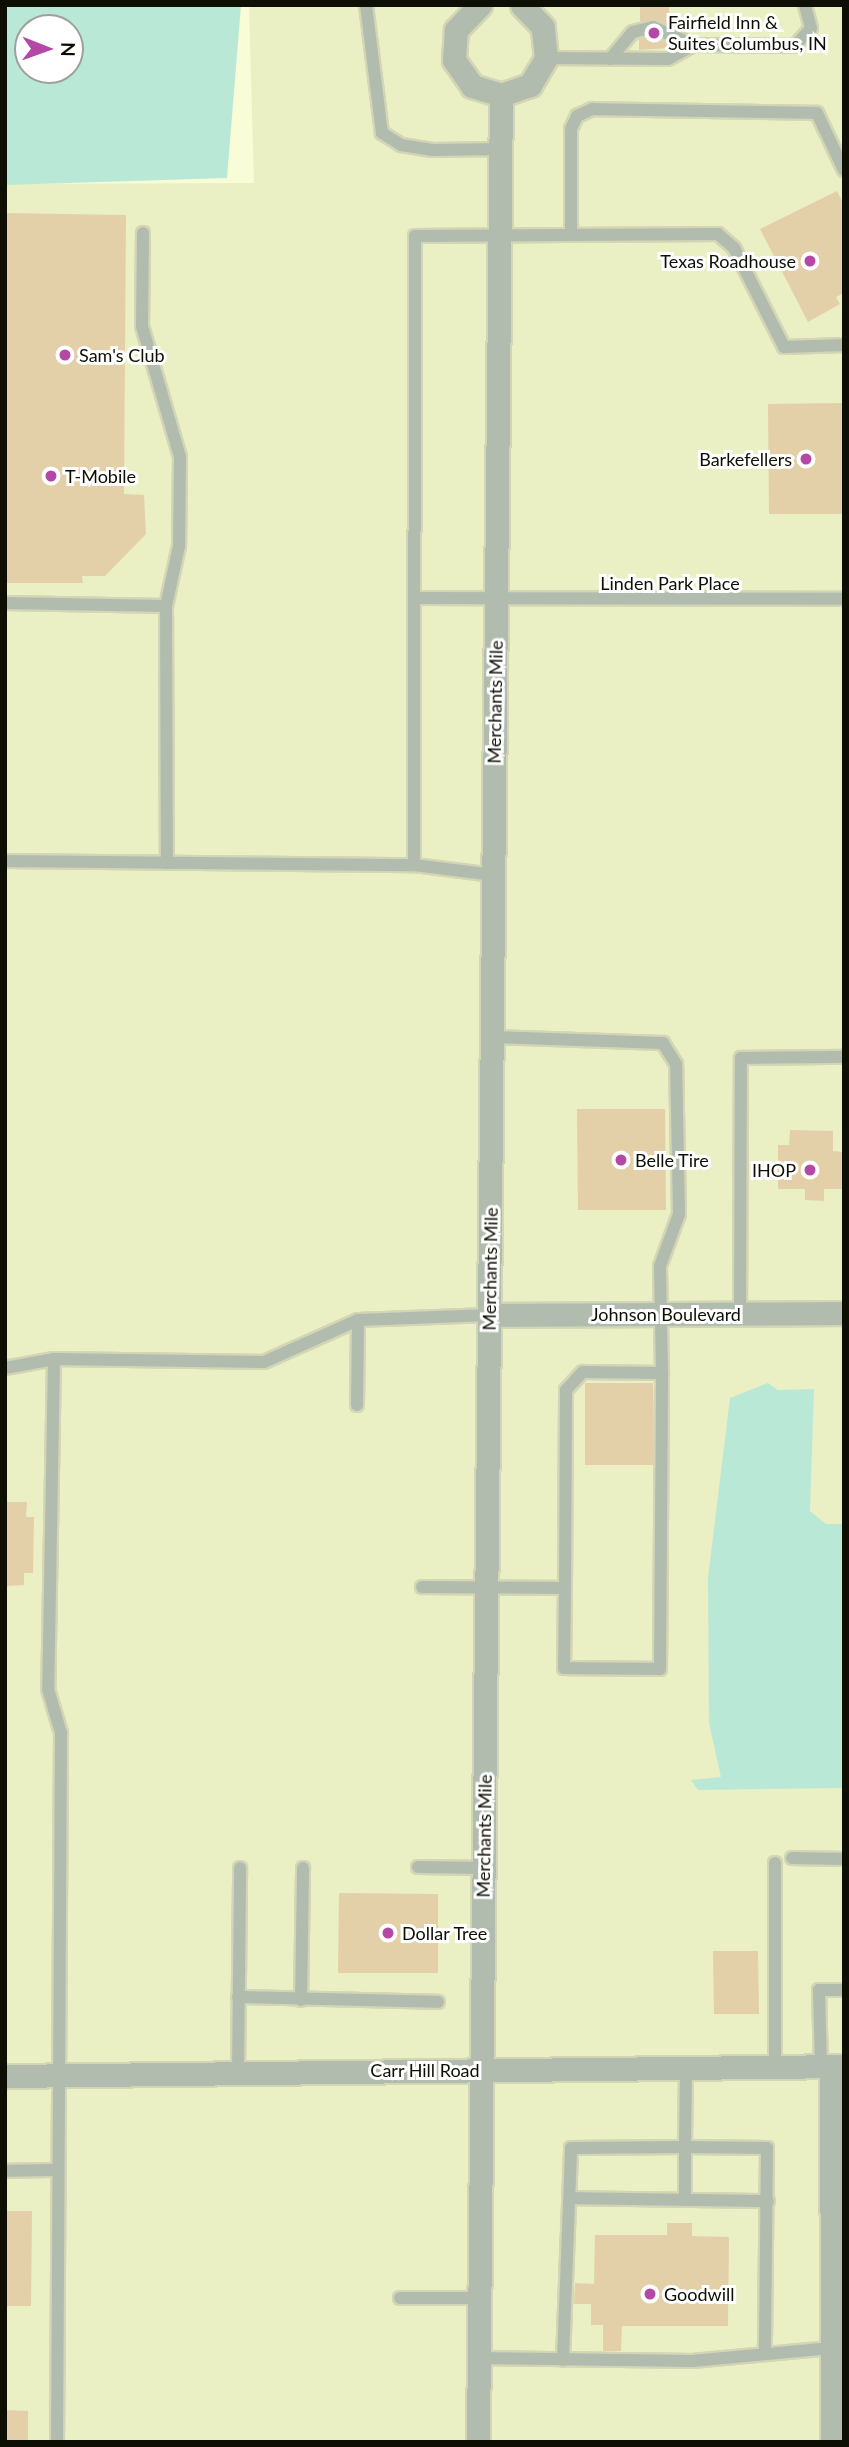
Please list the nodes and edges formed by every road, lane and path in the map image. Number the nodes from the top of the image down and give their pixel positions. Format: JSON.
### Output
{"nodes":[{"id":1,"x":366,"y":5,"type":"edge"},
{"id":2,"x":480,"y":5,"type":"edge"},
{"id":3,"x":522,"y":5,"type":"edge"},
{"id":4,"x":805,"y":5,"type":"edge"},
{"id":5,"x":692,"y":45,"type":"junction"},
{"id":6,"x":546,"y":58,"type":"junction"},
{"id":7,"x":610,"y":59,"type":"junction"},
{"id":8,"x":501,"y":95,"type":"junction"},
{"id":9,"x":500,"y":149,"type":"junction"},
{"id":10,"x":844,"y":170,"type":"edge"},
{"id":11,"x":143,"y":233,"type":"dead end"},
{"id":12,"x":570,"y":235,"type":"junction"},
{"id":13,"x":499,"y":236,"type":"junction"},
{"id":14,"x":844,"y":345,"type":"edge"},
{"id":15,"x":414,"y":598,"type":"junction"},
{"id":16,"x":844,"y":599,"type":"edge"},
{"id":17,"x":496,"y":601,"type":"junction"},
{"id":18,"x":5,"y":603,"type":"edge"},
{"id":19,"x":166,"y":606,"type":"junction"},
{"id":20,"x":5,"y":861,"type":"edge"},
{"id":21,"x":167,"y":863,"type":"junction"},
{"id":22,"x":414,"y":865,"type":"junction"},
{"id":23,"x":493,"y":875,"type":"junction"},
{"id":24,"x":493,"y":1037,"type":"junction"},
{"id":25,"x":844,"y":1057,"type":"edge"},
{"id":26,"x":844,"y":1313,"type":"edge"},
{"id":27,"x":657,"y":1314,"type":"junction"},
{"id":28,"x":740,"y":1314,"type":"junction"},
{"id":29,"x":489,"y":1315,"type":"junction"},
{"id":30,"x":358,"y":1320,"type":"junction"},
{"id":31,"x":54,"y":1359,"type":"junction"},
{"id":32,"x":5,"y":1368,"type":"edge"},
{"id":33,"x":662,"y":1373,"type":"junction"},
{"id":34,"x":357,"y":1405,"type":"dead end"},
{"id":35,"x":422,"y":1587,"type":"dead end"},
{"id":36,"x":486,"y":1587,"type":"junction"},
{"id":37,"x":565,"y":1588,"type":"junction"},
{"id":38,"x":792,"y":1858,"type":"dead end"},
{"id":39,"x":844,"y":1859,"type":"edge"},
{"id":40,"x":775,"y":1863,"type":"dead end"},
{"id":41,"x":418,"y":1867,"type":"dead end"},
{"id":42,"x":240,"y":1868,"type":"dead end"},
{"id":43,"x":303,"y":1868,"type":"dead end"},
{"id":44,"x":484,"y":1868,"type":"junction"},
{"id":45,"x":844,"y":1990,"type":"edge"},
{"id":46,"x":238,"y":1997,"type":"junction"},
{"id":47,"x":301,"y":2000,"type":"junction"},
{"id":48,"x":438,"y":2002,"type":"dead end"},
{"id":49,"x":832,"y":2066,"type":"edge"},
{"id":50,"x":775,"y":2068,"type":"junction"},
{"id":51,"x":482,"y":2069,"type":"junction"},
{"id":52,"x":686,"y":2071,"type":"junction"},
{"id":53,"x":238,"y":2072,"type":"junction"},
{"id":54,"x":59,"y":2075,"type":"junction"},
{"id":55,"x":5,"y":2076,"type":"edge"},
{"id":56,"x":685,"y":2147,"type":"junction"},
{"id":57,"x":58,"y":2170,"type":"junction"},
{"id":58,"x":5,"y":2171,"type":"edge"},
{"id":59,"x":571,"y":2198,"type":"junction"},
{"id":60,"x":685,"y":2200,"type":"junction"},
{"id":61,"x":768,"y":2201,"type":"junction"},
{"id":62,"x":837,"y":2227,"type":"edge"},
{"id":63,"x":838,"y":2287,"type":"edge"},
{"id":64,"x":400,"y":2298,"type":"dead end"},
{"id":65,"x":480,"y":2298,"type":"junction"},
{"id":66,"x":831,"y":2348,"type":"junction"},
{"id":67,"x":765,"y":2352,"type":"junction"},
{"id":68,"x":479,"y":2358,"type":"junction"},
{"id":69,"x":563,"y":2360,"type":"junction"},
{"id":70,"x":57,"y":2442,"type":"edge"},
{"id":71,"x":478,"y":2442,"type":"edge"},
{"id":72,"x":832,"y":2442,"type":"edge"}],
"edges":[{"from":1,"to":9,"type":"lane"},
{"from":2,"to":8,"type":"street"},
{"from":3,"to":6,"type":"street"},
{"from":4,"to":5,"type":"lane"},
{"from":5,"to":7,"type":"lane"},
{"from":5,"to":7,"type":"lane"},
{"from":6,"to":7,"type":"lane"},
{"from":6,"to":8,"type":"street"},
{"from":8,"to":9,"type":"street","name":"Merchants Mile"},
{"from":9,"to":13,"type":"street","name":"Merchants Mile"},
{"from":10,"to":12,"type":"lane"},
{"from":11,"to":19,"type":"lane"},
{"from":12,"to":13,"type":"lane"},
{"from":12,"to":14,"type":"lane"},
{"from":13,"to":15,"type":"lane"},
{"from":13,"to":17,"type":"street","name":"Merchants Mile"},
{"from":15,"to":17,"type":"lane","name":"Linden Park Place"},
{"from":15,"to":22,"type":"lane"},
{"from":16,"to":17,"type":"lane","name":"Linden Park Place"},
{"from":17,"to":23,"type":"street","name":"Merchants Mile"},
{"from":18,"to":19,"type":"lane"},
{"from":19,"to":21,"type":"lane"},
{"from":20,"to":21,"type":"lane"},
{"from":21,"to":22,"type":"lane"},
{"from":22,"to":23,"type":"lane"},
{"from":23,"to":24,"type":"street","name":"Merchants Mile"},
{"from":24,"to":27,"type":"lane"},
{"from":24,"to":29,"type":"street","name":"Merchants Mile"},
{"from":25,"to":28,"type":"lane"},
{"from":26,"to":28,"type":"street","name":"Johnson Boulevard"},
{"from":27,"to":28,"type":"street","name":"Johnson Boulevard"},
{"from":27,"to":29,"type":"street","name":"Johnson Boulevard"},
{"from":27,"to":33,"type":"lane"},
{"from":29,"to":30,"type":"lane"},
{"from":29,"to":36,"type":"street","name":"Merchants Mile"},
{"from":30,"to":31,"type":"lane"},
{"from":30,"to":34,"type":"lane"},
{"from":31,"to":32,"type":"lane"},
{"from":31,"to":54,"type":"lane"},
{"from":33,"to":37,"type":"lane"},
{"from":33,"to":37,"type":"lane"},
{"from":35,"to":36,"type":"lane"},
{"from":36,"to":37,"type":"lane"},
{"from":36,"to":44,"type":"street","name":"Merchants Mile"},
{"from":38,"to":39,"type":"lane"},
{"from":40,"to":50,"type":"lane"},
{"from":41,"to":44,"type":"lane"},
{"from":42,"to":46,"type":"lane"},
{"from":43,"to":47,"type":"lane"},
{"from":44,"to":51,"type":"street","name":"Merchants Mile"},
{"from":45,"to":49,"type":"lane"},
{"from":46,"to":47,"type":"lane"},
{"from":46,"to":53,"type":"lane"},
{"from":47,"to":48,"type":"lane"},
{"from":49,"to":50,"type":"street","name":"Carr Hill Road"},
{"from":49,"to":62,"type":"street"},
{"from":50,"to":52,"type":"street","name":"Carr Hill Road"},
{"from":51,"to":52,"type":"street","name":"Carr Hill Road"},
{"from":51,"to":53,"type":"street","name":"Carr Hill Road"},
{"from":51,"to":65,"type":"street","name":"Merchants Mile"},
{"from":52,"to":56,"type":"lane"},
{"from":53,"to":54,"type":"street","name":"Carr Hill Road"},
{"from":54,"to":55,"type":"street","name":"Carr Hill Road"},
{"from":54,"to":57,"type":"lane"},
{"from":56,"to":59,"type":"lane"},
{"from":56,"to":60,"type":"lane"},
{"from":56,"to":61,"type":"lane"},
{"from":57,"to":58,"type":"lane"},
{"from":57,"to":70,"type":"lane"},
{"from":59,"to":60,"type":"lane"},
{"from":59,"to":69,"type":"lane"},
{"from":60,"to":61,"type":"lane"},
{"from":61,"to":67,"type":"lane"},
{"from":62,"to":63,"type":"street"},
{"from":63,"to":66,"type":"street"},
{"from":64,"to":65,"type":"lane"},
{"from":65,"to":68,"type":"street","name":"Merchants Mile"},
{"from":66,"to":67,"type":"lane"},
{"from":66,"to":72,"type":"street"},
{"from":67,"to":69,"type":"lane"},
{"from":68,"to":69,"type":"lane"},
{"from":68,"to":71,"type":"street","name":"Merchants Mile"}]}
